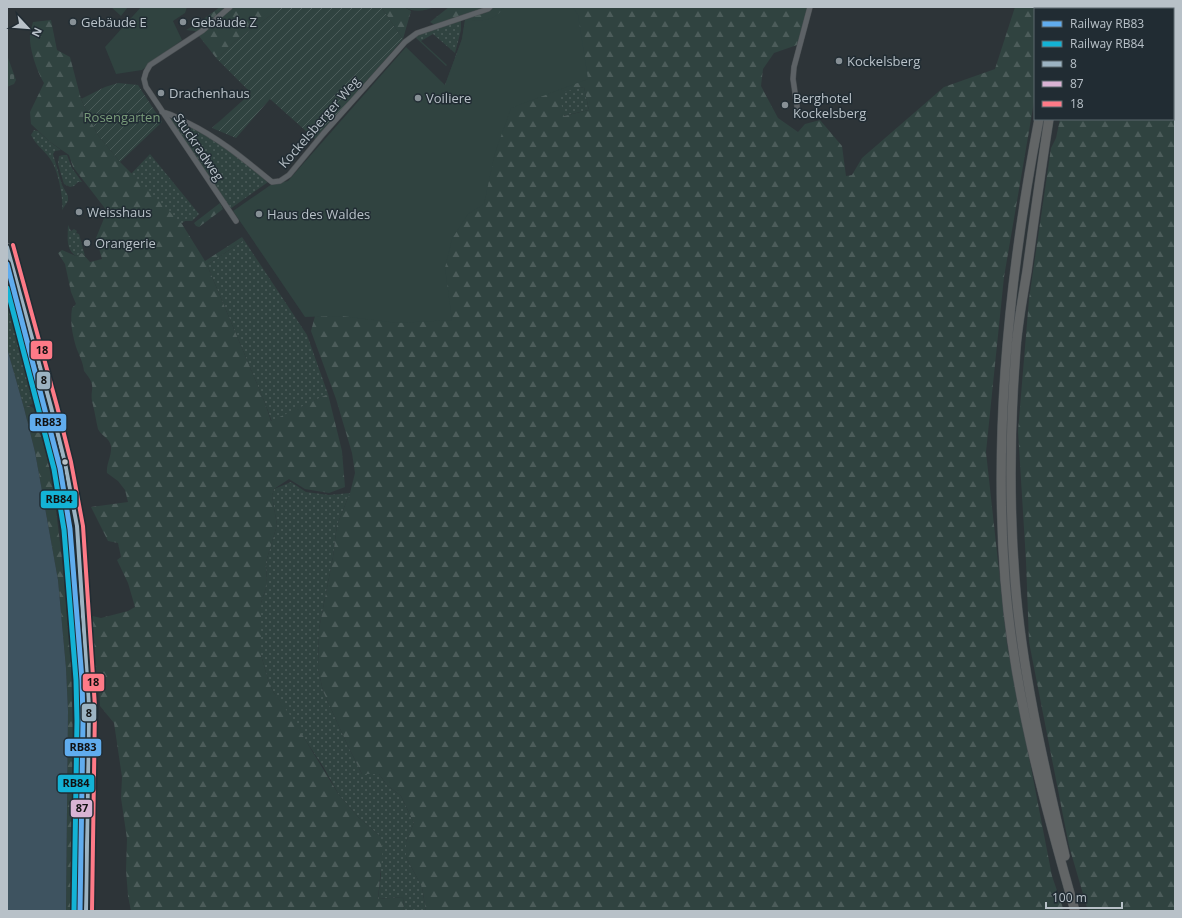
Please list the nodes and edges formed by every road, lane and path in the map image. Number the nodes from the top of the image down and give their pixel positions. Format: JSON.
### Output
{"nodes":[{"id":1,"x":230,"y":7,"type":"edge"},
{"id":2,"x":490,"y":7,"type":"edge"},
{"id":3,"x":810,"y":7,"type":"edge"},
{"id":4,"x":162,"y":112,"type":"junction"},
{"id":5,"x":798,"y":112,"type":"dead end"},
{"id":6,"x":1039,"y":120,"type":"edge"},
{"id":7,"x":1049,"y":120,"type":"edge"},
{"id":8,"x":236,"y":221,"type":"dead end"},
{"id":9,"x":7,"y":247,"type":"edge"},
{"id":10,"x":86,"y":911,"type":"edge"},
{"id":11,"x":1076,"y":911,"type":"edge"},
{"id":12,"x":1080,"y":911,"type":"edge"}],
"edges":[{"from":1,"to":4,"type":"street","name":"Stuckradweg"},
{"from":2,"to":4,"type":"street","name":"Kockelsberger Weg"},
{"from":3,"to":5,"type":"street"},
{"from":4,"to":8,"type":"street","name":"Stuckradweg"},
{"from":6,"to":11,"type":"highway"},
{"from":7,"to":12,"type":"highway"},
{"from":9,"to":10,"type":"main road"}]}
